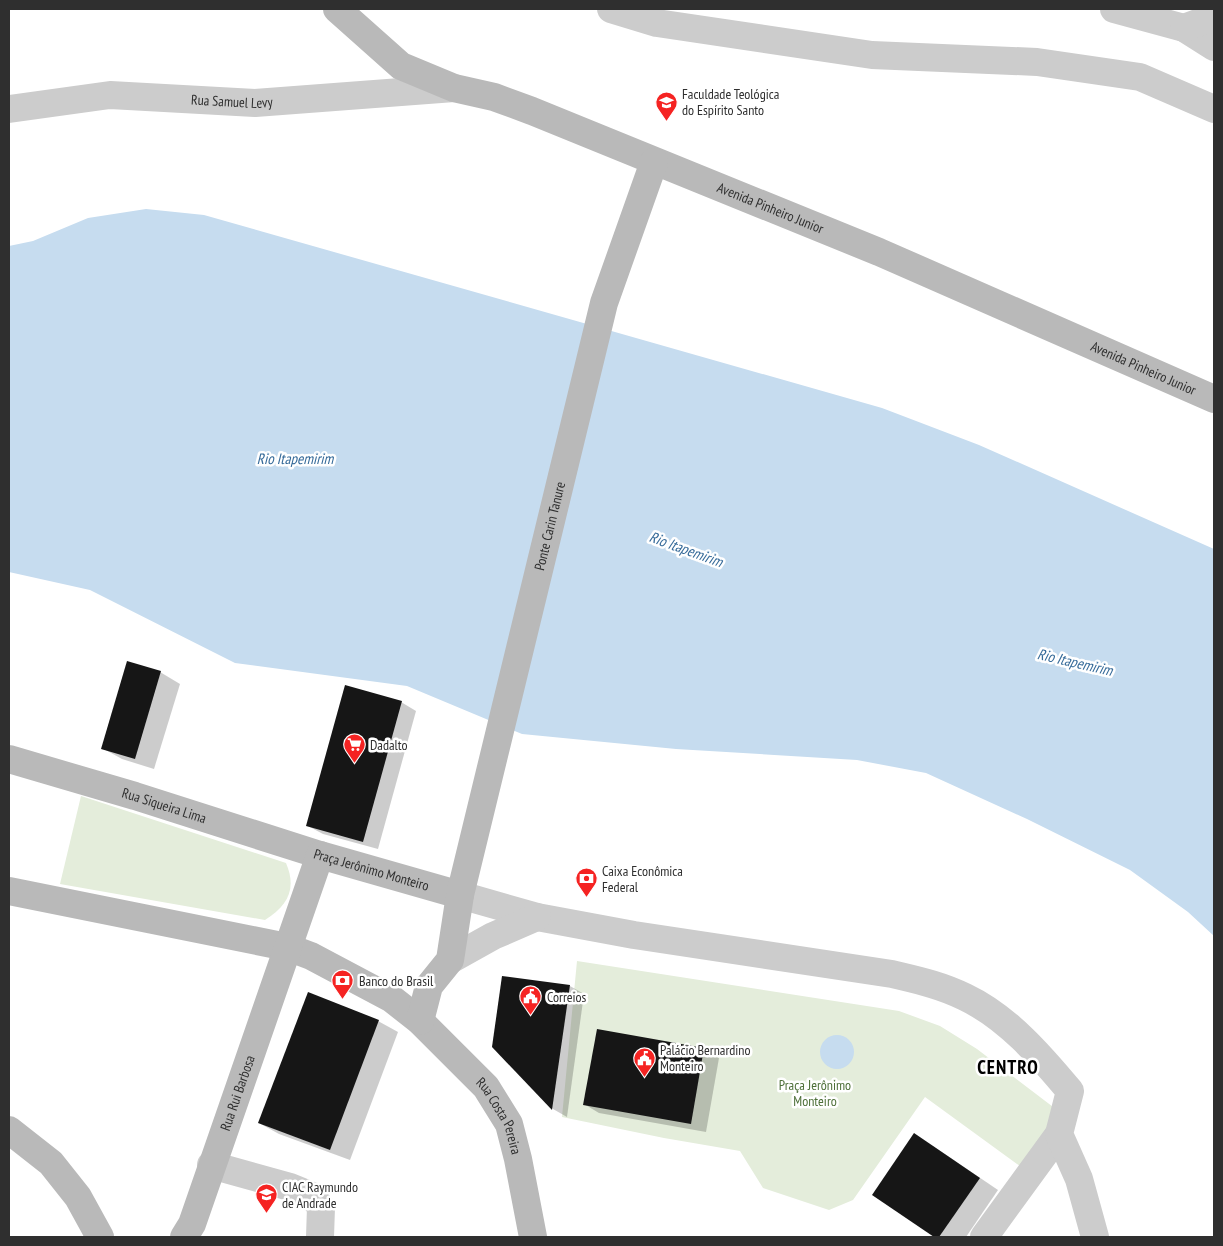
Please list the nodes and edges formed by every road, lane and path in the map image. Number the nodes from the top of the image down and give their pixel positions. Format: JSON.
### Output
{"nodes":[{"id":1,"x":337,"y":9,"type":"edge"},
{"id":2,"x":611,"y":9,"type":"edge"},
{"id":3,"x":1114,"y":9,"type":"edge"},
{"id":4,"x":1214,"y":17,"type":"edge"},
{"id":5,"x":1184,"y":28,"type":"junction"},
{"id":6,"x":1214,"y":48,"type":"edge"},
{"id":7,"x":454,"y":88,"type":"junction"},
{"id":8,"x":9,"y":109,"type":"edge"},
{"id":9,"x":1214,"y":109,"type":"edge"},
{"id":10,"x":654,"y":162,"type":"junction"},
{"id":11,"x":1214,"y":399,"type":"edge"},
{"id":12,"x":9,"y":759,"type":"edge"},
{"id":13,"x":320,"y":854,"type":"junction"},
{"id":14,"x":9,"y":891,"type":"edge"},
{"id":15,"x":460,"y":895,"type":"junction"},
{"id":16,"x":537,"y":916,"type":"junction"},
{"id":17,"x":287,"y":948,"type":"junction"},
{"id":18,"x":450,"y":960,"type":"junction"},
{"id":19,"x":420,"y":1021,"type":"junction"},
{"id":20,"x":9,"y":1130,"type":"edge"},
{"id":21,"x":1059,"y":1134,"type":"junction"},
{"id":22,"x":211,"y":1165,"type":"junction"},
{"id":23,"x":100,"y":1237,"type":"edge"},
{"id":24,"x":184,"y":1237,"type":"edge"},
{"id":25,"x":320,"y":1237,"type":"edge"},
{"id":26,"x":533,"y":1237,"type":"edge"},
{"id":27,"x":984,"y":1237,"type":"edge"},
{"id":28,"x":1095,"y":1237,"type":"edge"}],
"edges":[{"from":1,"to":7,"type":"main road","name":"Avenida Pinheiro Junior"},
{"from":2,"to":9,"type":"street"},
{"from":3,"to":5,"type":"street"},
{"from":4,"to":5,"type":"street"},
{"from":5,"to":6,"type":"street"},
{"from":7,"to":8,"type":"street","name":"Rua Samuel Levy"},
{"from":7,"to":10,"type":"main road","name":"Avenida Pinheiro Junior"},
{"from":10,"to":11,"type":"main road","name":"Avenida Pinheiro Junior"},
{"from":10,"to":15,"type":"main road","name":"Ponte Carin Tanure"},
{"from":12,"to":13,"type":"main road","name":"Rua Siqueira Lima"},
{"from":13,"to":15,"type":"main road","name":"Praça Jerônimo Monteiro"},
{"from":13,"to":17,"type":"main road","name":"Praça Jerônimo Monteiro"},
{"from":14,"to":17,"type":"main road"},
{"from":15,"to":16,"type":"street","name":"Praça Jerônimo Monteiro"},
{"from":15,"to":18,"type":"main road"},
{"from":16,"to":18,"type":"street"},
{"from":16,"to":21,"type":"street","name":"Praça Jerônimo Monteiro"},
{"from":17,"to":19,"type":"main road"},
{"from":17,"to":22,"type":"main road","name":"Rua Rui Barbosa"},
{"from":18,"to":19,"type":"main road"},
{"from":19,"to":26,"type":"main road","name":"Rua Costa Pereira"},
{"from":20,"to":23,"type":"main road"},
{"from":21,"to":27,"type":"street"},
{"from":21,"to":28,"type":"street"},
{"from":22,"to":24,"type":"main road","name":"Rua Rui Barbosa"},
{"from":22,"to":25,"type":"street"}]}
